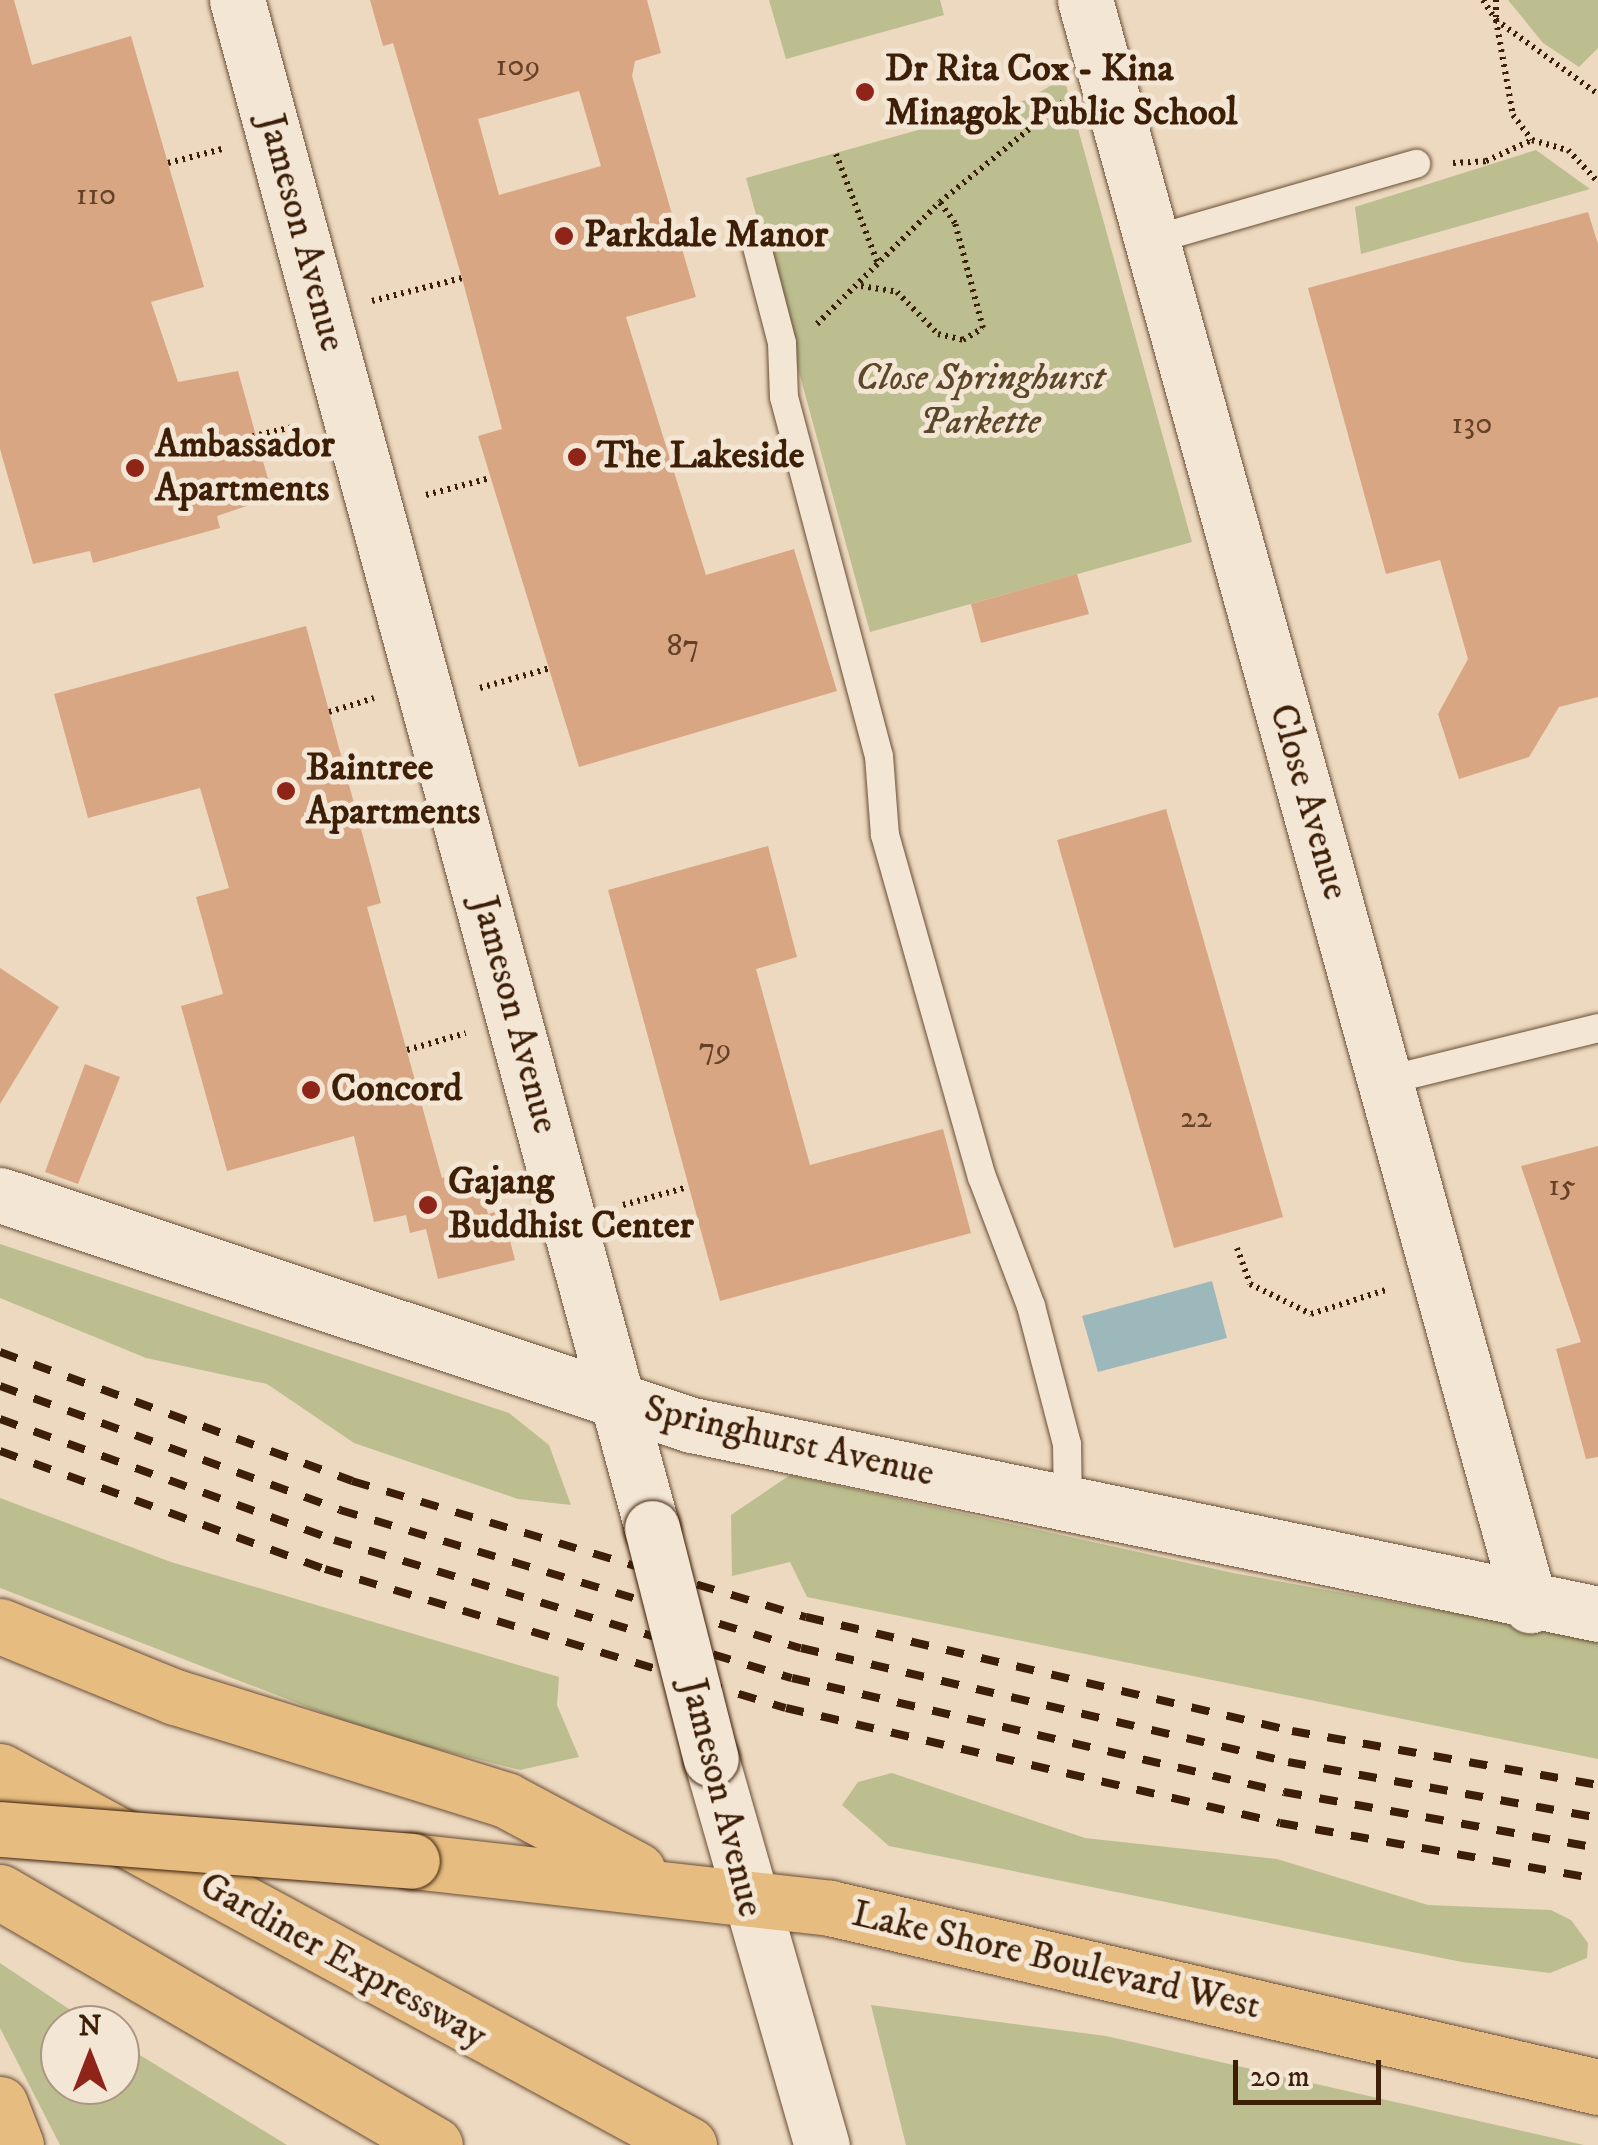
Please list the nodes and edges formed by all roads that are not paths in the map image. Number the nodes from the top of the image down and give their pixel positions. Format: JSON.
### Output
{"nodes":[{"id":1,"x":237,"y":0,"type":"edge"},
{"id":2,"x":1086,"y":0,"type":"edge"},
{"id":3,"x":1416,"y":164,"type":"road end"},
{"id":4,"x":1152,"y":240,"type":"junction"},
{"id":5,"x":757,"y":247,"type":"dead end"},
{"id":6,"x":1598,"y":1028,"type":"edge"},
{"id":7,"x":1384,"y":1080,"type":"junction"},
{"id":8,"x":0,"y":1195,"type":"edge"},
{"id":9,"x":620,"y":1401,"type":"junction"},
{"id":10,"x":1068,"y":1508,"type":"junction"},
{"id":11,"x":1530,"y":1605,"type":"junction"},
{"id":12,"x":1598,"y":1614,"type":"edge"},
{"id":13,"x":0,"y":1626,"type":"edge"},
{"id":14,"x":0,"y":1771,"type":"edge"},
{"id":15,"x":0,"y":1829,"type":"edge"},
{"id":16,"x":662,"y":1883,"type":"junction"},
{"id":17,"x":0,"y":1892,"type":"edge"},
{"id":18,"x":746,"y":1896,"type":"junction"},
{"id":19,"x":1598,"y":2087,"type":"edge"},
{"id":20,"x":0,"y":2104,"type":"edge"},
{"id":21,"x":819,"y":2134,"type":"edge"},
{"id":22,"x":16,"y":2145,"type":"edge"},
{"id":23,"x":434,"y":2145,"type":"edge"},
{"id":24,"x":689,"y":2145,"type":"edge"}],
"edges":[{"from":1,"to":9,"type":"street","name":"Jameson Avenue"},
{"from":2,"to":4,"type":"street","name":"Close Avenue"},
{"from":3,"to":4,"type":"lane"},
{"from":4,"to":7,"type":"street","name":"Close Avenue"},
{"from":5,"to":10,"type":"lane"},
{"from":6,"to":7,"type":"lane"},
{"from":7,"to":11,"type":"street","name":"Close Avenue"},
{"from":8,"to":9,"type":"street","name":"Springhurst Avenue"},
{"from":9,"to":10,"type":"street","name":"Springhurst Avenue"},
{"from":9,"to":18,"type":"street","name":"Jameson Avenue","bridge":true},
{"from":10,"to":11,"type":"street","name":"Springhurst Avenue"},
{"from":11,"to":12,"type":"street","name":"Springhurst Avenue"},
{"from":13,"to":16,"type":"highway"},
{"from":14,"to":24,"type":"highway","name":"Gardiner Expressway"},
{"from":15,"to":16,"type":"highway","name":"Lake Shore Boulevard West","bridge":true},
{"from":16,"to":18,"type":"highway","name":"Lake Shore Boulevard West"},
{"from":17,"to":23,"type":"highway"},
{"from":18,"to":19,"type":"highway","name":"Lake Shore Boulevard West"},
{"from":18,"to":21,"type":"street","name":"Jameson Avenue"},
{"from":20,"to":22,"type":"highway"}]}
